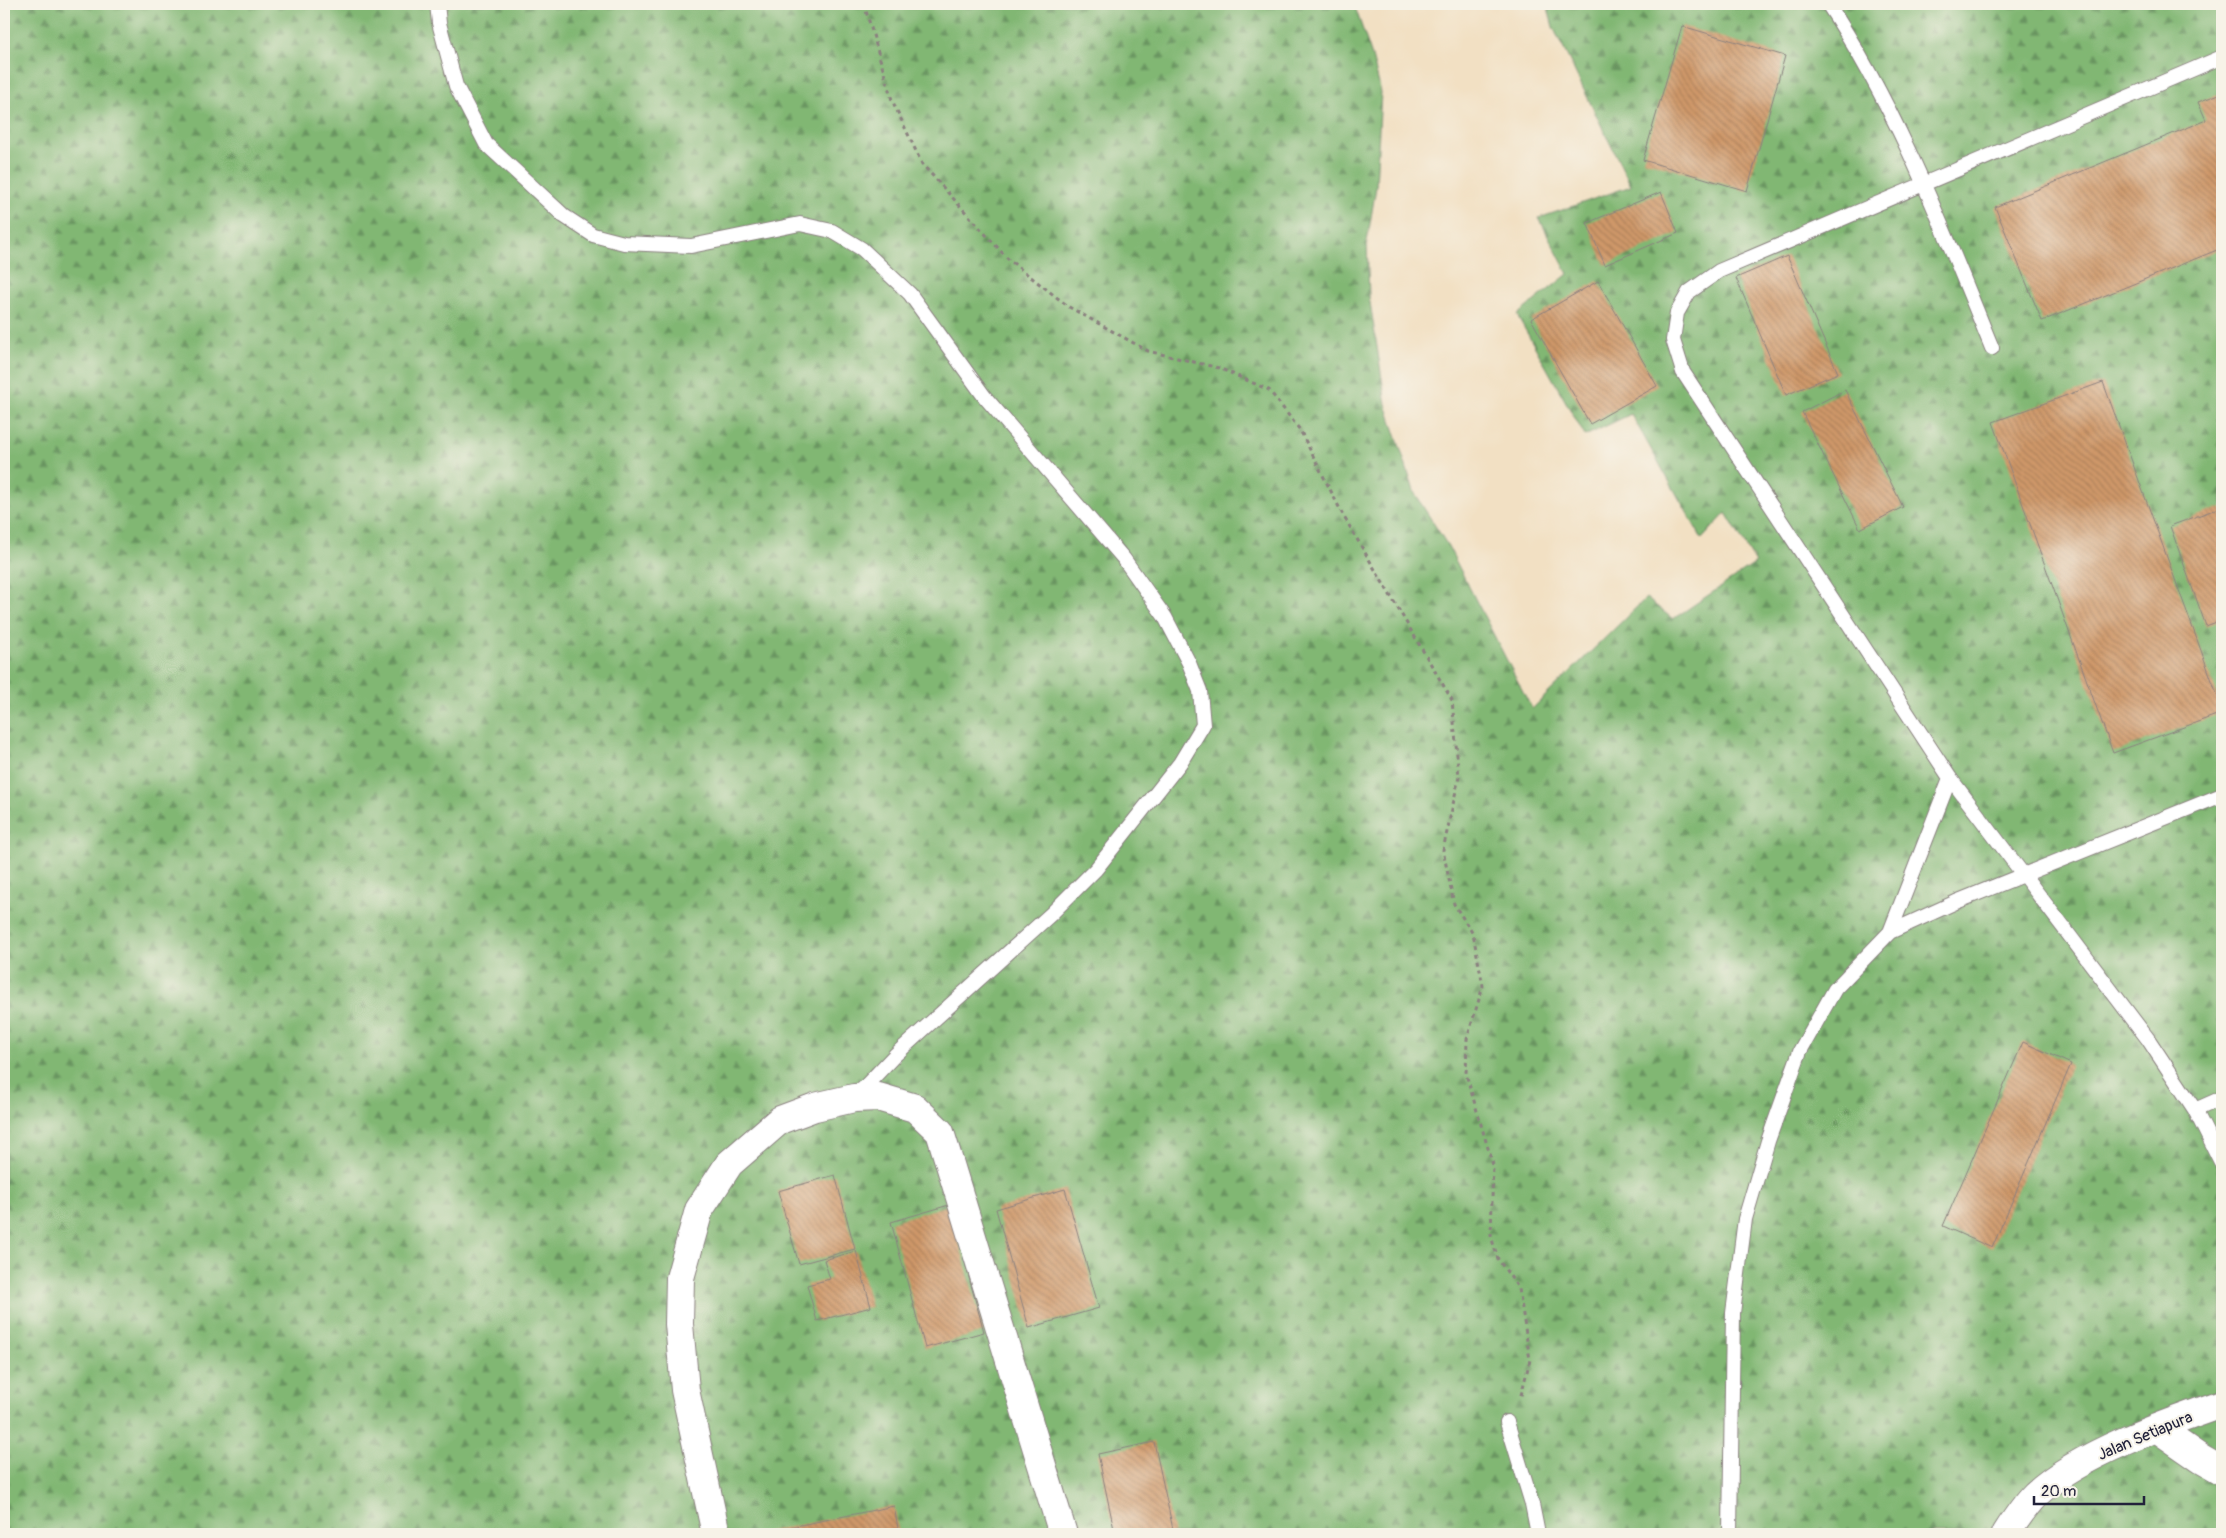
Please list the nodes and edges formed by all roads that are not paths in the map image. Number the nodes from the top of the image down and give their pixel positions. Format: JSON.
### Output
{"nodes":[{"id":1,"x":437,"y":4,"type":"edge"},
{"id":2,"x":1828,"y":4,"type":"edge"},
{"id":3,"x":2222,"y":58,"type":"edge"},
{"id":4,"x":1925,"y":184,"type":"junction"},
{"id":5,"x":1992,"y":348,"type":"dead end"},
{"id":6,"x":1950,"y":778,"type":"junction"},
{"id":7,"x":2222,"y":795,"type":"edge"},
{"id":8,"x":2024,"y":874,"type":"junction"},
{"id":9,"x":1890,"y":932,"type":"junction"},
{"id":10,"x":854,"y":1098,"type":"junction"},
{"id":11,"x":2222,"y":1098,"type":"edge"},
{"id":12,"x":2195,"y":1110,"type":"junction"},
{"id":13,"x":2222,"y":1164,"type":"edge"},
{"id":14,"x":2222,"y":1404,"type":"edge"},
{"id":15,"x":1507,"y":1422,"type":"road end"},
{"id":16,"x":2158,"y":1429,"type":"junction"},
{"id":17,"x":2222,"y":1471,"type":"edge"},
{"id":18,"x":716,"y":1534,"type":"edge"},
{"id":19,"x":1063,"y":1534,"type":"edge"},
{"id":20,"x":1538,"y":1534,"type":"edge"},
{"id":21,"x":1730,"y":1534,"type":"edge"},
{"id":22,"x":2006,"y":1534,"type":"edge"}],
"edges":[{"from":1,"to":10,"type":"lane"},
{"from":2,"to":4,"type":"lane"},
{"from":3,"to":4,"type":"lane"},
{"from":4,"to":5,"type":"lane"},
{"from":4,"to":6,"type":"lane"},
{"from":6,"to":8,"type":"lane"},
{"from":6,"to":9,"type":"lane"},
{"from":7,"to":8,"type":"lane"},
{"from":8,"to":9,"type":"lane"},
{"from":8,"to":12,"type":"lane"},
{"from":9,"to":21,"type":"lane"},
{"from":10,"to":18,"type":"street"},
{"from":10,"to":19,"type":"street"},
{"from":11,"to":12,"type":"lane"},
{"from":12,"to":13,"type":"lane"},
{"from":14,"to":16,"type":"street","name":"Jalan Setiapura"},
{"from":15,"to":20,"type":"lane"},
{"from":16,"to":17,"type":"street"},
{"from":16,"to":22,"type":"street","name":"Jalan Setiapura"}]}
